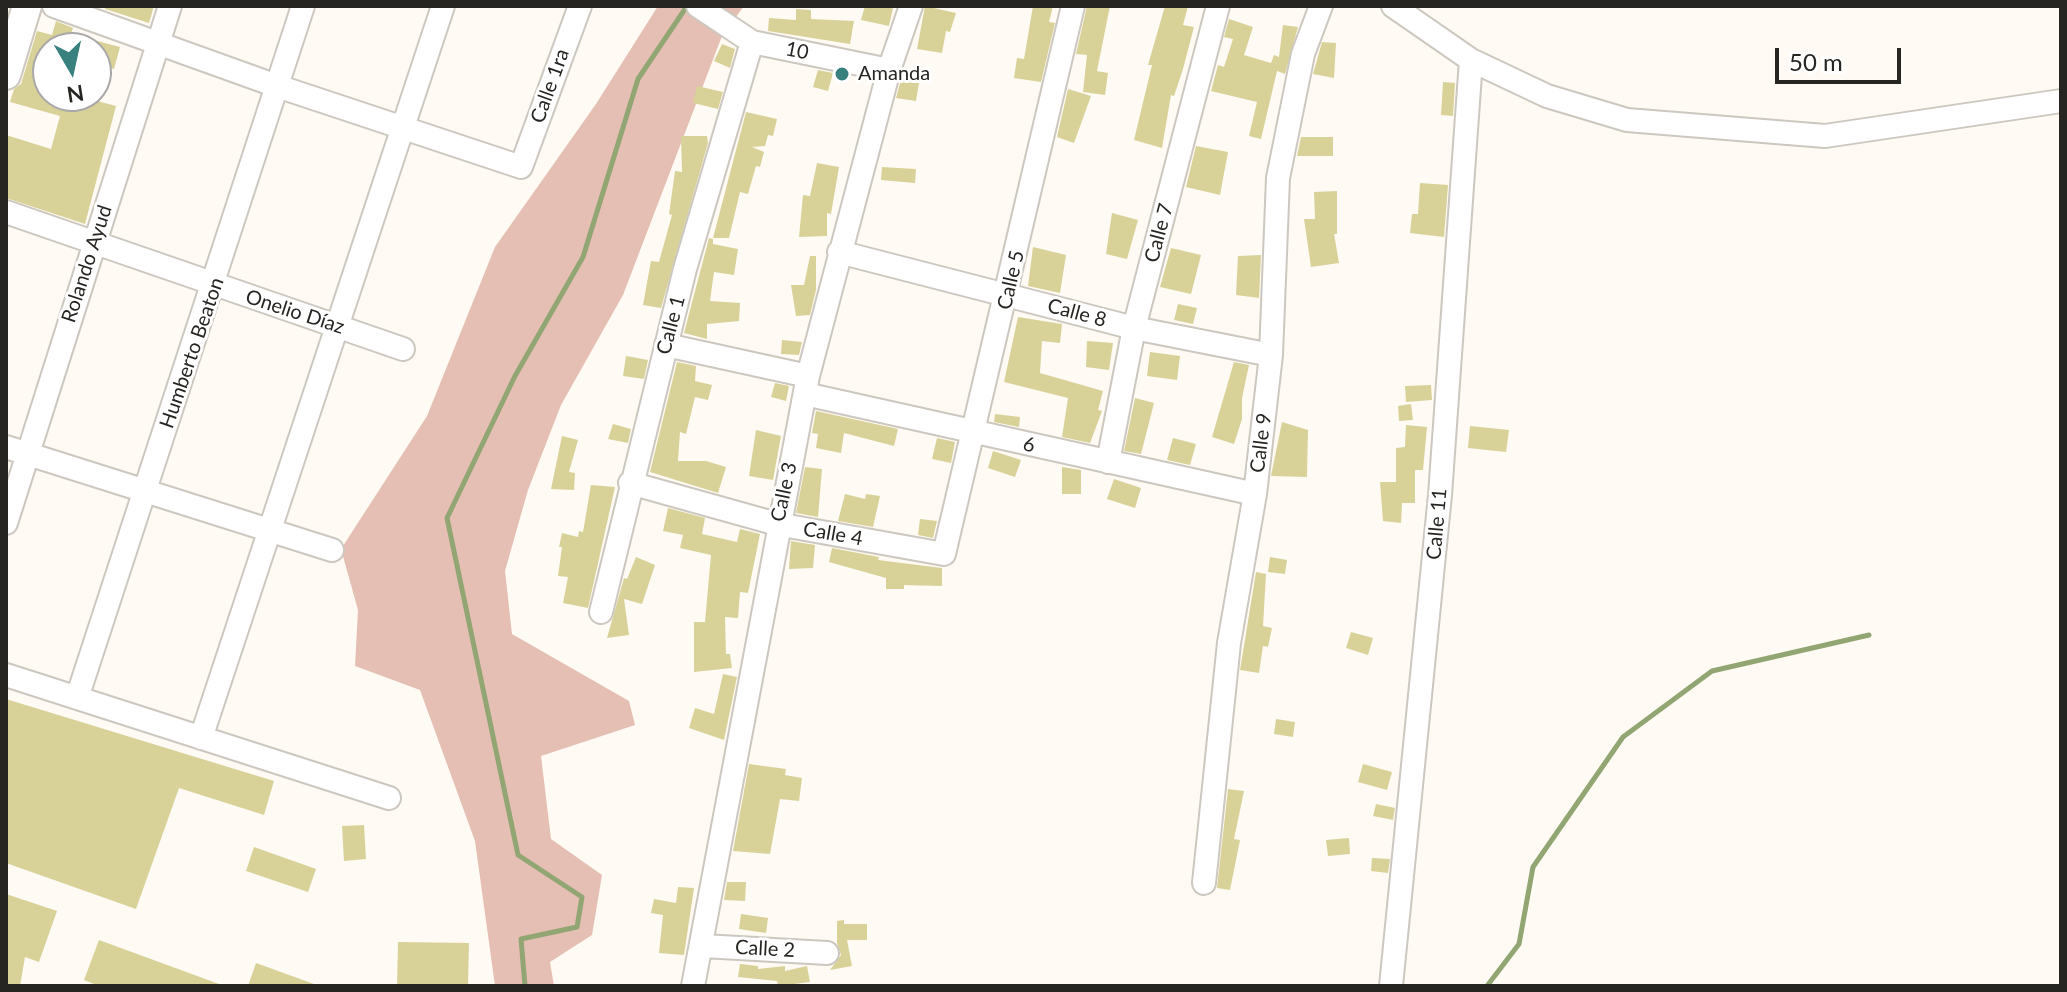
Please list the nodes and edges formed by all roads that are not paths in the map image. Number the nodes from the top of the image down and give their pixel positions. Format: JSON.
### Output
{"nodes":[{"id":1,"x":27,"y":6,"type":"edge"},
{"id":2,"x":54,"y":6,"type":"edge"},
{"id":3,"x":170,"y":6,"type":"edge"},
{"id":4,"x":303,"y":6,"type":"edge"},
{"id":5,"x":443,"y":6,"type":"edge"},
{"id":6,"x":580,"y":6,"type":"edge"},
{"id":7,"x":911,"y":6,"type":"edge"},
{"id":8,"x":1073,"y":6,"type":"edge"},
{"id":9,"x":1218,"y":6,"type":"edge"},
{"id":10,"x":1321,"y":6,"type":"edge"},
{"id":11,"x":1393,"y":6,"type":"edge"},
{"id":12,"x":705,"y":10,"type":"edge"},
{"id":13,"x":752,"y":42,"type":"junction"},
{"id":14,"x":157,"y":44,"type":"junction"},
{"id":15,"x":1471,"y":60,"type":"junction"},
{"id":16,"x":889,"y":70,"type":"junction"},
{"id":17,"x":6,"y":75,"type":"edge"},
{"id":18,"x":277,"y":86,"type":"junction"},
{"id":19,"x":2061,"y":101,"type":"edge"},
{"id":20,"x":404,"y":126,"type":"junction"},
{"id":21,"x":6,"y":212,"type":"edge"},
{"id":22,"x":94,"y":241,"type":"junction"},
{"id":23,"x":839,"y":252,"type":"junction"},
{"id":24,"x":215,"y":285,"type":"junction"},
{"id":25,"x":1008,"y":295,"type":"junction"},
{"id":26,"x":337,"y":325,"type":"junction"},
{"id":27,"x":1134,"y":328,"type":"junction"},
{"id":28,"x":666,"y":345,"type":"junction"},
{"id":29,"x":403,"y":349,"type":"dead end"},
{"id":30,"x":1271,"y":355,"type":"junction"},
{"id":31,"x":806,"y":385,"type":"junction"},
{"id":32,"x":972,"y":433,"type":"junction"},
{"id":33,"x":17,"y":450,"type":"edge"},
{"id":34,"x":1108,"y":462,"type":"junction"},
{"id":35,"x":630,"y":483,"type":"junction"},
{"id":36,"x":145,"y":491,"type":"junction"},
{"id":37,"x":1255,"y":494,"type":"junction"},
{"id":38,"x":6,"y":523,"type":"edge"},
{"id":39,"x":777,"y":524,"type":"junction"},
{"id":40,"x":267,"y":529,"type":"junction"},
{"id":41,"x":332,"y":550,"type":"dead end"},
{"id":42,"x":944,"y":554,"type":"joint"},
{"id":43,"x":601,"y":612,"type":"dead end"},
{"id":44,"x":6,"y":675,"type":"edge"},
{"id":45,"x":77,"y":698,"type":"junction"},
{"id":46,"x":201,"y":738,"type":"junction"},
{"id":47,"x":389,"y":798,"type":"dead end"},
{"id":48,"x":1204,"y":883,"type":"dead end"},
{"id":49,"x":703,"y":946,"type":"junction"},
{"id":50,"x":827,"y":953,"type":"dead end"},
{"id":51,"x":693,"y":986,"type":"edge"},
{"id":52,"x":1391,"y":986,"type":"edge"}],
"edges":[{"from":1,"to":17,"type":"main road"},
{"from":2,"to":14,"type":"street"},
{"from":3,"to":14,"type":"street","name":"Rolando Ayud"},
{"from":4,"to":18,"type":"street","name":"Humberto Beaton"},
{"from":5,"to":20,"type":"street"},
{"from":6,"to":20,"type":"street","name":"Calle 1ra"},
{"from":7,"to":16,"type":"street","name":"Calle 3"},
{"from":8,"to":25,"type":"street","name":"Calle 5"},
{"from":9,"to":27,"type":"street","name":"Calle 7"},
{"from":10,"to":30,"type":"street","name":"Calle 9"},
{"from":11,"to":15,"type":"street"},
{"from":12,"to":13,"type":"street","name":"10"},
{"from":13,"to":16,"type":"street","name":"10"},
{"from":13,"to":28,"type":"street","name":"Calle 1"},
{"from":14,"to":18,"type":"street"},
{"from":14,"to":22,"type":"street","name":"Rolando Ayud"},
{"from":15,"to":19,"type":"street"},
{"from":15,"to":52,"type":"street","name":"Calle 11"},
{"from":16,"to":23,"type":"street","name":"Calle 3"},
{"from":18,"to":20,"type":"street"},
{"from":18,"to":24,"type":"street","name":"Humberto Beaton"},
{"from":20,"to":26,"type":"street"},
{"from":21,"to":22,"type":"street","name":"Onelio Díaz"},
{"from":22,"to":24,"type":"street","name":"Onelio Díaz"},
{"from":22,"to":33,"type":"street","name":"Rolando Ayud"},
{"from":23,"to":25,"type":"street","name":"Calle 8"},
{"from":23,"to":31,"type":"street","name":"Calle 3"},
{"from":24,"to":26,"type":"street","name":"Onelio Díaz"},
{"from":24,"to":36,"type":"street","name":"Humberto Beaton"},
{"from":25,"to":27,"type":"street","name":"Calle 8"},
{"from":25,"to":32,"type":"street","name":"Calle 5"},
{"from":26,"to":29,"type":"street","name":"Onelio Díaz"},
{"from":26,"to":40,"type":"street"},
{"from":27,"to":30,"type":"street","name":"Calle 8"},
{"from":27,"to":34,"type":"street","name":"Calle 7"},
{"from":28,"to":31,"type":"street","name":"6"},
{"from":28,"to":35,"type":"street","name":"Calle 1"},
{"from":30,"to":37,"type":"street","name":"Calle 9"},
{"from":31,"to":32,"type":"street","name":"6"},
{"from":31,"to":39,"type":"street","name":"Calle 3"},
{"from":32,"to":34,"type":"street","name":"6"},
{"from":32,"to":42,"type":"street","name":"Calle 5"},
{"from":33,"to":36,"type":"street"},
{"from":33,"to":38,"type":"street","name":"Rolando Ayud"},
{"from":34,"to":37,"type":"street","name":"6"},
{"from":35,"to":39,"type":"street","name":"Calle 4"},
{"from":35,"to":43,"type":"street","name":"Calle 1"},
{"from":36,"to":40,"type":"street"},
{"from":36,"to":45,"type":"street","name":"Humberto Beaton"},
{"from":37,"to":48,"type":"street","name":"Calle 9"},
{"from":39,"to":42,"type":"street","name":"Calle 4"},
{"from":39,"to":49,"type":"street","name":"Calle 3"},
{"from":40,"to":41,"type":"street"},
{"from":40,"to":46,"type":"street"},
{"from":44,"to":45,"type":"street"},
{"from":45,"to":46,"type":"street"},
{"from":46,"to":47,"type":"street"},
{"from":49,"to":50,"type":"street","name":"Calle 2"},
{"from":49,"to":51,"type":"street","name":"Calle 3"}]}
